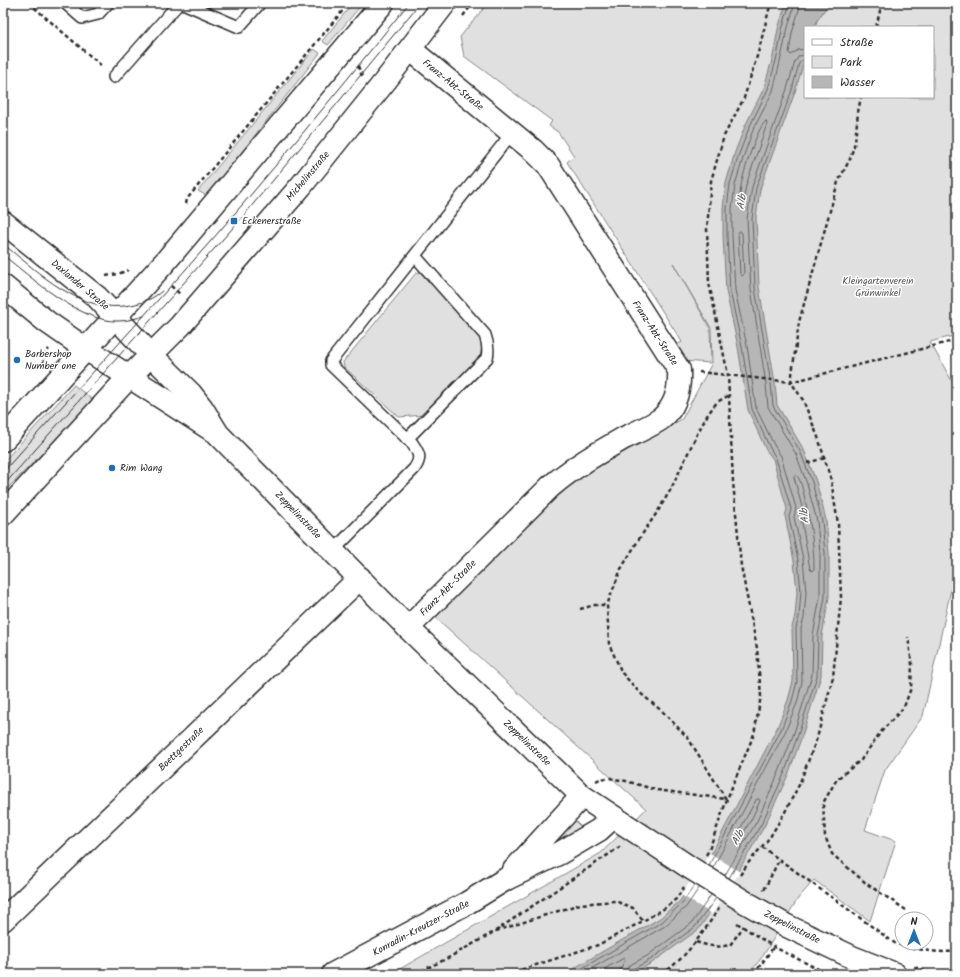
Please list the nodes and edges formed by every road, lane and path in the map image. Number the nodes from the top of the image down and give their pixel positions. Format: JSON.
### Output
{"nodes":[{"id":1,"x":28,"y":3,"type":"edge"},
{"id":2,"x":65,"y":3,"type":"edge"},
{"id":3,"x":108,"y":3,"type":"edge"},
{"id":4,"x":179,"y":3,"type":"edge"},
{"id":5,"x":183,"y":3,"type":"edge"},
{"id":6,"x":260,"y":3,"type":"edge"},
{"id":7,"x":349,"y":3,"type":"edge"},
{"id":8,"x":383,"y":3,"type":"edge"},
{"id":9,"x":445,"y":3,"type":"edge"},
{"id":10,"x":772,"y":3,"type":"edge"},
{"id":11,"x":882,"y":3,"type":"edge"},
{"id":12,"x":876,"y":26,"type":"edge"},
{"id":13,"x":410,"y":49,"type":"junction"},
{"id":14,"x":114,"y":77,"type":"joint"},
{"id":15,"x":861,"y":98,"type":"edge"},
{"id":16,"x":512,"y":133,"type":"junction"},
{"id":17,"x":185,"y":211,"type":"dead end"},
{"id":18,"x":3,"y":222,"type":"edge"},
{"id":19,"x":414,"y":256,"type":"junction"},
{"id":20,"x":3,"y":286,"type":"edge"},
{"id":21,"x":116,"y":316,"type":"junction"},
{"id":22,"x":957,"y":340,"type":"edge"},
{"id":23,"x":86,"y":349,"type":"junction"},
{"id":24,"x":151,"y":355,"type":"junction"},
{"id":25,"x":679,"y":370,"type":"junction"},
{"id":26,"x":728,"y":375,"type":"junction"},
{"id":27,"x":129,"y":377,"type":"junction"},
{"id":28,"x":791,"y":382,"type":"junction"},
{"id":29,"x":728,"y":396,"type":"junction"},
{"id":30,"x":218,"y":434,"type":"junction"},
{"id":31,"x":407,"y":439,"type":"junction"},
{"id":32,"x":3,"y":440,"type":"edge"},
{"id":33,"x":825,"y":458,"type":"junction"},
{"id":34,"x":807,"y":463,"type":"dead end"},
{"id":35,"x":3,"y":514,"type":"edge"},
{"id":36,"x":333,"y":550,"type":"junction"},
{"id":37,"x":360,"y":578,"type":"junction"},
{"id":38,"x":608,"y":605,"type":"junction"},
{"id":39,"x":580,"y":609,"type":"dead end"},
{"id":40,"x":408,"y":628,"type":"junction"},
{"id":41,"x":908,"y":636,"type":"dead end"},
{"id":42,"x":582,"y":796,"type":"junction"},
{"id":43,"x":727,"y":799,"type":"junction"},
{"id":44,"x":613,"y":817,"type":"junction"},
{"id":45,"x":621,"y":846,"type":"dead end"},
{"id":46,"x":762,"y":847,"type":"junction"},
{"id":47,"x":780,"y":860,"type":"junction"},
{"id":48,"x":749,"y":862,"type":"dead end"},
{"id":49,"x":506,"y":878,"type":"junction"},
{"id":50,"x":754,"y":897,"type":"junction"},
{"id":51,"x":906,"y":910,"type":"dead end"},
{"id":52,"x":3,"y":920,"type":"edge"},
{"id":53,"x":733,"y":921,"type":"dead end"},
{"id":54,"x":787,"y":926,"type":"junction"},
{"id":55,"x":704,"y":931,"type":"dead end"},
{"id":56,"x":494,"y":932,"type":"junction"},
{"id":57,"x":739,"y":932,"type":"dead end"},
{"id":58,"x":696,"y":942,"type":"junction"},
{"id":59,"x":774,"y":947,"type":"junction"},
{"id":60,"x":957,"y":951,"type":"edge"},
{"id":61,"x":333,"y":974,"type":"edge"},
{"id":62,"x":415,"y":974,"type":"edge"},
{"id":63,"x":508,"y":974,"type":"edge"},
{"id":64,"x":662,"y":974,"type":"edge"},
{"id":65,"x":754,"y":974,"type":"edge"},
{"id":66,"x":828,"y":974,"type":"edge"},
{"id":67,"x":895,"y":974,"type":"edge"}],
"edges":[{"from":1,"to":14,"type":"path"},
{"from":2,"to":3,"type":"lane"},
{"from":4,"to":14,"type":"lane"},
{"from":5,"to":6,"type":"lane"},
{"from":7,"to":17,"type":"path"},
{"from":8,"to":21,"type":"street"},
{"from":9,"to":13,"type":"street","name":"Michelinstraße"},
{"from":10,"to":26,"type":"path"},
{"from":11,"to":12,"type":"path"},
{"from":13,"to":16,"type":"street","name":"Franz-Abt-Straße"},
{"from":13,"to":24,"type":"street","name":"Michelinstraße"},
{"from":15,"to":28,"type":"path"},
{"from":16,"to":19,"type":"lane"},
{"from":16,"to":25,"type":"street","name":"Franz-Abt-Straße"},
{"from":18,"to":21,"type":"street","name":"Daxlander Straße"},
{"from":19,"to":31,"type":"lane"},
{"from":19,"to":31,"type":"lane"},
{"from":20,"to":23,"type":"street"},
{"from":21,"to":23,"type":"street"},
{"from":21,"to":24,"type":"street","name":"Daxlander Straße"},
{"from":22,"to":28,"type":"path"},
{"from":23,"to":27,"type":"street","name":"Zeppelinstraße"},
{"from":23,"to":32,"type":"street"},
{"from":24,"to":27,"type":"street","name":"Michelinstraße"},
{"from":24,"to":30,"type":"street","name":"Zeppelinstraße"},
{"from":25,"to":26,"type":"path"},
{"from":25,"to":40,"type":"street","name":"Franz-Abt-Straße"},
{"from":26,"to":28,"type":"path"},
{"from":26,"to":29,"type":"path"},
{"from":27,"to":30,"type":"street","name":"Zeppelinstraße"},
{"from":27,"to":35,"type":"street"},
{"from":28,"to":33,"type":"path"},
{"from":29,"to":38,"type":"path"},
{"from":29,"to":43,"type":"path"},
{"from":30,"to":36,"type":"street","name":"Zeppelinstraße"},
{"from":31,"to":36,"type":"lane"},
{"from":33,"to":34,"type":"path"},
{"from":33,"to":46,"type":"path"},
{"from":36,"to":37,"type":"street","name":"Zeppelinstraße"},
{"from":37,"to":40,"type":"street","name":"Zeppelinstraße"},
{"from":37,"to":52,"type":"street","name":"Boettgestraße"},
{"from":38,"to":39,"type":"path"},
{"from":38,"to":43,"type":"path"},
{"from":40,"to":42,"type":"street","name":"Zeppelinstraße"},
{"from":41,"to":51,"type":"path"},
{"from":42,"to":43,"type":"path"},
{"from":42,"to":44,"type":"street","name":"Zeppelinstraße"},
{"from":42,"to":49,"type":"street","name":"Konradin-Kreutzer-Straße"},
{"from":44,"to":49,"type":"street","name":"Konradin-Kreutzer-Straße"},
{"from":44,"to":50,"type":"street","name":"Zeppelinstraße","bridge":true},
{"from":45,"to":56,"type":"path"},
{"from":46,"to":47,"type":"path"},
{"from":46,"to":48,"type":"path"},
{"from":47,"to":50,"type":"path"},
{"from":47,"to":60,"type":"path"},
{"from":49,"to":61,"type":"street","name":"Konradin-Kreutzer-Straße"},
{"from":50,"to":54,"type":"street","name":"Zeppelinstraße"},
{"from":53,"to":59,"type":"path"},
{"from":54,"to":59,"type":"path"},
{"from":54,"to":67,"type":"street","name":"Zeppelinstraße"},
{"from":55,"to":58,"type":"path"},
{"from":56,"to":62,"type":"path"},
{"from":56,"to":63,"type":"path"},
{"from":57,"to":58,"type":"path"},
{"from":58,"to":64,"type":"path"},
{"from":59,"to":65,"type":"path"},
{"from":59,"to":66,"type":"path"}]}
